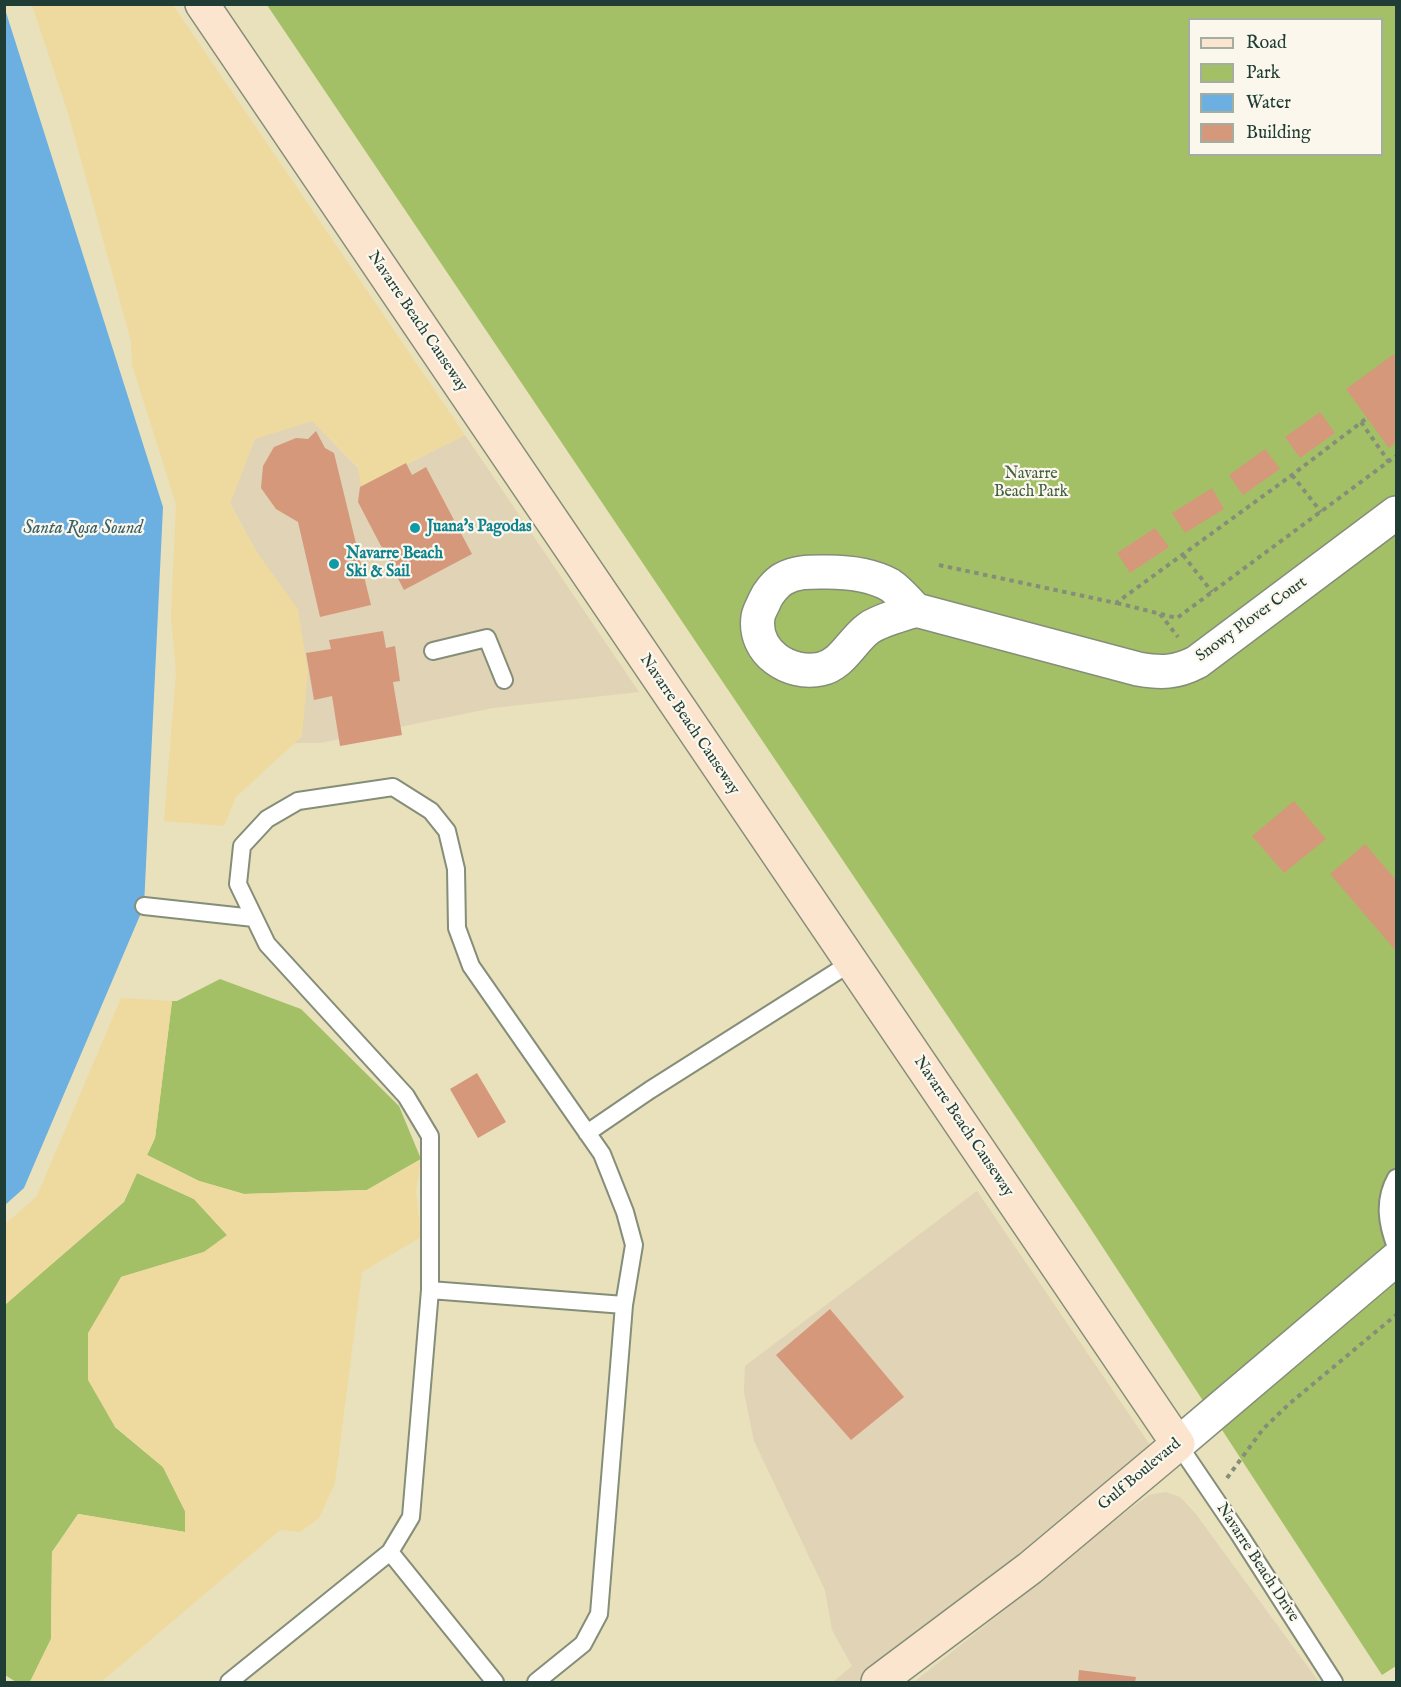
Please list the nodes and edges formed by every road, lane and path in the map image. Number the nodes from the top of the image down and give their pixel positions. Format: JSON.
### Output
{"nodes":[{"id":1,"x":202,"y":4,"type":"edge"},
{"id":2,"x":1367,"y":418,"type":"dead end"},
{"id":3,"x":1361,"y":422,"type":"junction"},
{"id":4,"x":1396,"y":456,"type":"edge"},
{"id":5,"x":1389,"y":462,"type":"junction"},
{"id":6,"x":1292,"y":475,"type":"junction"},
{"id":7,"x":1321,"y":512,"type":"junction"},
{"id":8,"x":1396,"y":513,"type":"edge"},
{"id":9,"x":1183,"y":555,"type":"junction"},
{"id":10,"x":939,"y":565,"type":"dead end"},
{"id":11,"x":1212,"y":592,"type":"junction"},
{"id":12,"x":1116,"y":603,"type":"junction"},
{"id":13,"x":916,"y":610,"type":"dead end"},
{"id":14,"x":432,"y":651,"type":"dead end"},
{"id":15,"x":504,"y":680,"type":"dead end"},
{"id":16,"x":144,"y":906,"type":"dead end"},
{"id":17,"x":254,"y":918,"type":"junction"},
{"id":18,"x":852,"y":962,"type":"junction"},
{"id":19,"x":587,"y":1133,"type":"junction"},
{"id":20,"x":1396,"y":1178,"type":"edge"},
{"id":21,"x":1396,"y":1247,"type":"edge"},
{"id":22,"x":1396,"y":1259,"type":"edge"},
{"id":23,"x":430,"y":1290,"type":"junction"},
{"id":24,"x":624,"y":1305,"type":"junction"},
{"id":25,"x":1396,"y":1315,"type":"edge"},
{"id":26,"x":1178,"y":1444,"type":"junction"},
{"id":27,"x":1210,"y":1492,"type":"junction"},
{"id":28,"x":390,"y":1552,"type":"junction"},
{"id":29,"x":229,"y":1683,"type":"edge"},
{"id":30,"x":495,"y":1683,"type":"edge"},
{"id":31,"x":536,"y":1683,"type":"edge"},
{"id":32,"x":878,"y":1683,"type":"edge"},
{"id":33,"x":1334,"y":1683,"type":"edge"}],
"edges":[{"from":1,"to":18,"type":"main road","name":"Navarre Beach Causeway"},
{"from":2,"to":3,"type":"path"},
{"from":3,"to":5,"type":"path"},
{"from":3,"to":6,"type":"path"},
{"from":4,"to":5,"type":"path"},
{"from":5,"to":7,"type":"path"},
{"from":6,"to":7,"type":"path"},
{"from":6,"to":9,"type":"path"},
{"from":7,"to":11,"type":"path"},
{"from":8,"to":13,"type":"street","name":"Snowy Plover Court"},
{"from":9,"to":11,"type":"path"},
{"from":9,"to":12,"type":"path"},
{"from":10,"to":12,"type":"path"},
{"from":11,"to":12,"type":"path"},
{"from":14,"to":15,"type":"lane"},
{"from":16,"to":17,"type":"lane"},
{"from":17,"to":19,"type":"lane"},
{"from":17,"to":23,"type":"lane"},
{"from":18,"to":19,"type":"lane"},
{"from":18,"to":26,"type":"main road","name":"Navarre Beach Causeway"},
{"from":19,"to":24,"type":"lane"},
{"from":20,"to":21,"type":"lane"},
{"from":22,"to":26,"type":"street","name":"Gulf Boulevard"},
{"from":23,"to":24,"type":"lane"},
{"from":23,"to":28,"type":"lane"},
{"from":24,"to":31,"type":"lane"},
{"from":25,"to":27,"type":"path"},
{"from":26,"to":27,"type":"lane","name":"Navarre Beach Drive"},
{"from":26,"to":32,"type":"main road","name":"Gulf Boulevard"},
{"from":27,"to":33,"type":"lane","name":"Navarre Beach Drive"},
{"from":28,"to":29,"type":"lane"},
{"from":28,"to":30,"type":"lane"}]}
